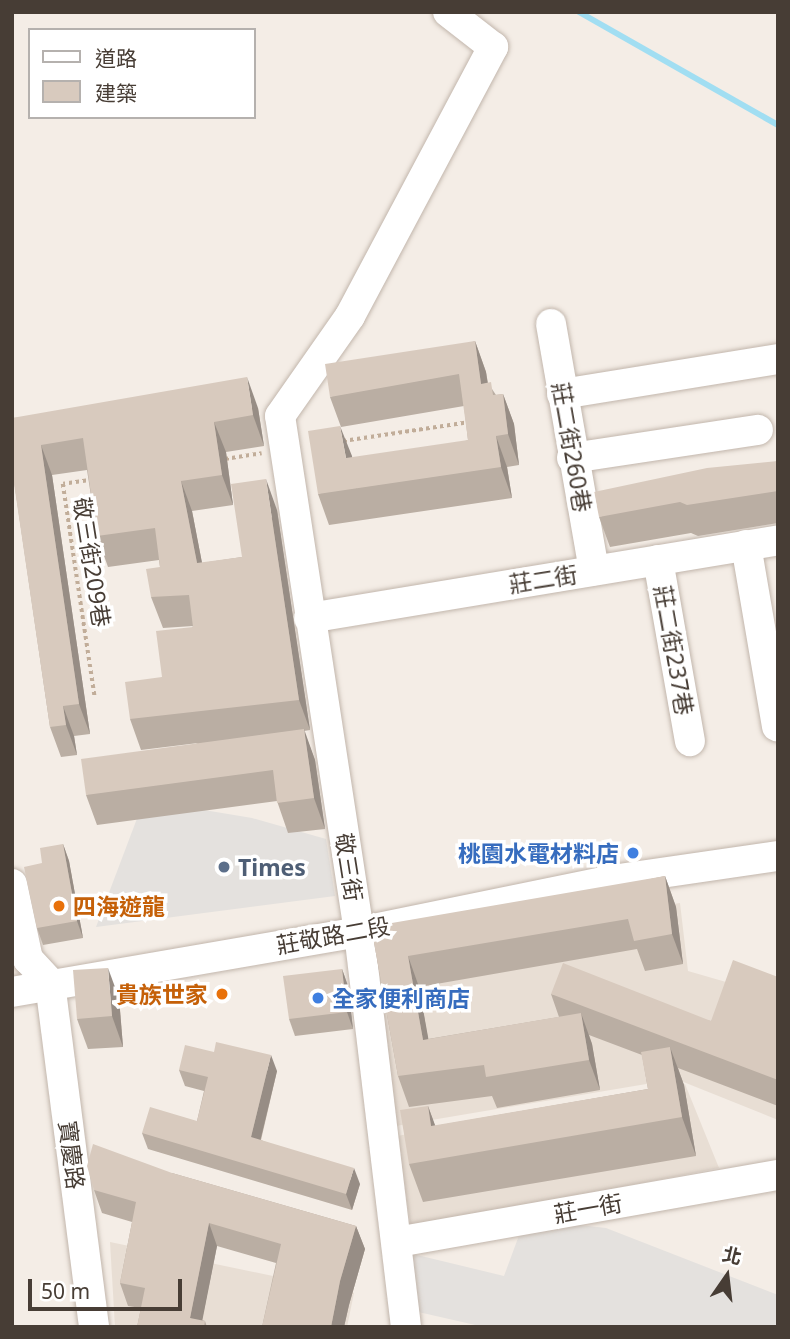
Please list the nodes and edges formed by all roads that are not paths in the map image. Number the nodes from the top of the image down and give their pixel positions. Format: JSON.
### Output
{"nodes":[{"id":1,"x":448,"y":12,"type":"edge"},
{"id":2,"x":551,"y":324,"type":"dead end"},
{"id":3,"x":778,"y":359,"type":"edge"},
{"id":4,"x":562,"y":394,"type":"junction"},
{"id":5,"x":758,"y":430,"type":"dead end"},
{"id":6,"x":572,"y":458,"type":"junction"},
{"id":7,"x":778,"y":540,"type":"edge"},
{"id":8,"x":746,"y":545,"type":"junction"},
{"id":9,"x":658,"y":560,"type":"junction"},
{"id":10,"x":594,"y":570,"type":"junction"},
{"id":11,"x":309,"y":618,"type":"junction"},
{"id":12,"x":777,"y":726,"type":"edge"},
{"id":13,"x":690,"y":741,"type":"dead end"},
{"id":14,"x":778,"y":856,"type":"edge"},
{"id":15,"x":12,"y":884,"type":"edge"},
{"id":16,"x":359,"y":932,"type":"junction"},
{"id":17,"x":50,"y":983,"type":"junction"},
{"id":18,"x":12,"y":992,"type":"edge"},
{"id":19,"x":778,"y":1175,"type":"edge"},
{"id":20,"x":397,"y":1242,"type":"junction"},
{"id":21,"x":94,"y":1327,"type":"edge"},
{"id":22,"x":406,"y":1327,"type":"edge"}],
"edges":[{"from":1,"to":11,"type":"street","name":"敬三街"},
{"from":2,"to":4,"type":"street","name":"莊二街260巷"},
{"from":3,"to":4,"type":"street"},
{"from":4,"to":6,"type":"street","name":"莊二街260巷"},
{"from":5,"to":6,"type":"street"},
{"from":6,"to":10,"type":"street","name":"莊二街260巷"},
{"from":7,"to":8,"type":"street","name":"莊二街"},
{"from":8,"to":9,"type":"street","name":"莊二街"},
{"from":8,"to":12,"type":"street"},
{"from":9,"to":10,"type":"street","name":"莊二街"},
{"from":9,"to":13,"type":"street","name":"莊二街237巷"},
{"from":10,"to":11,"type":"street","name":"莊二街"},
{"from":11,"to":16,"type":"street","name":"敬三街"},
{"from":14,"to":16,"type":"street","name":"莊敬路二段"},
{"from":15,"to":17,"type":"street"},
{"from":16,"to":17,"type":"street","name":"莊敬路二段"},
{"from":16,"to":20,"type":"street","name":"敬三街"},
{"from":17,"to":18,"type":"street","name":"莊敬路二段"},
{"from":17,"to":21,"type":"street","name":"寶慶路"},
{"from":19,"to":20,"type":"street","name":"莊一街"},
{"from":20,"to":22,"type":"street","name":"敬三街"}]}
